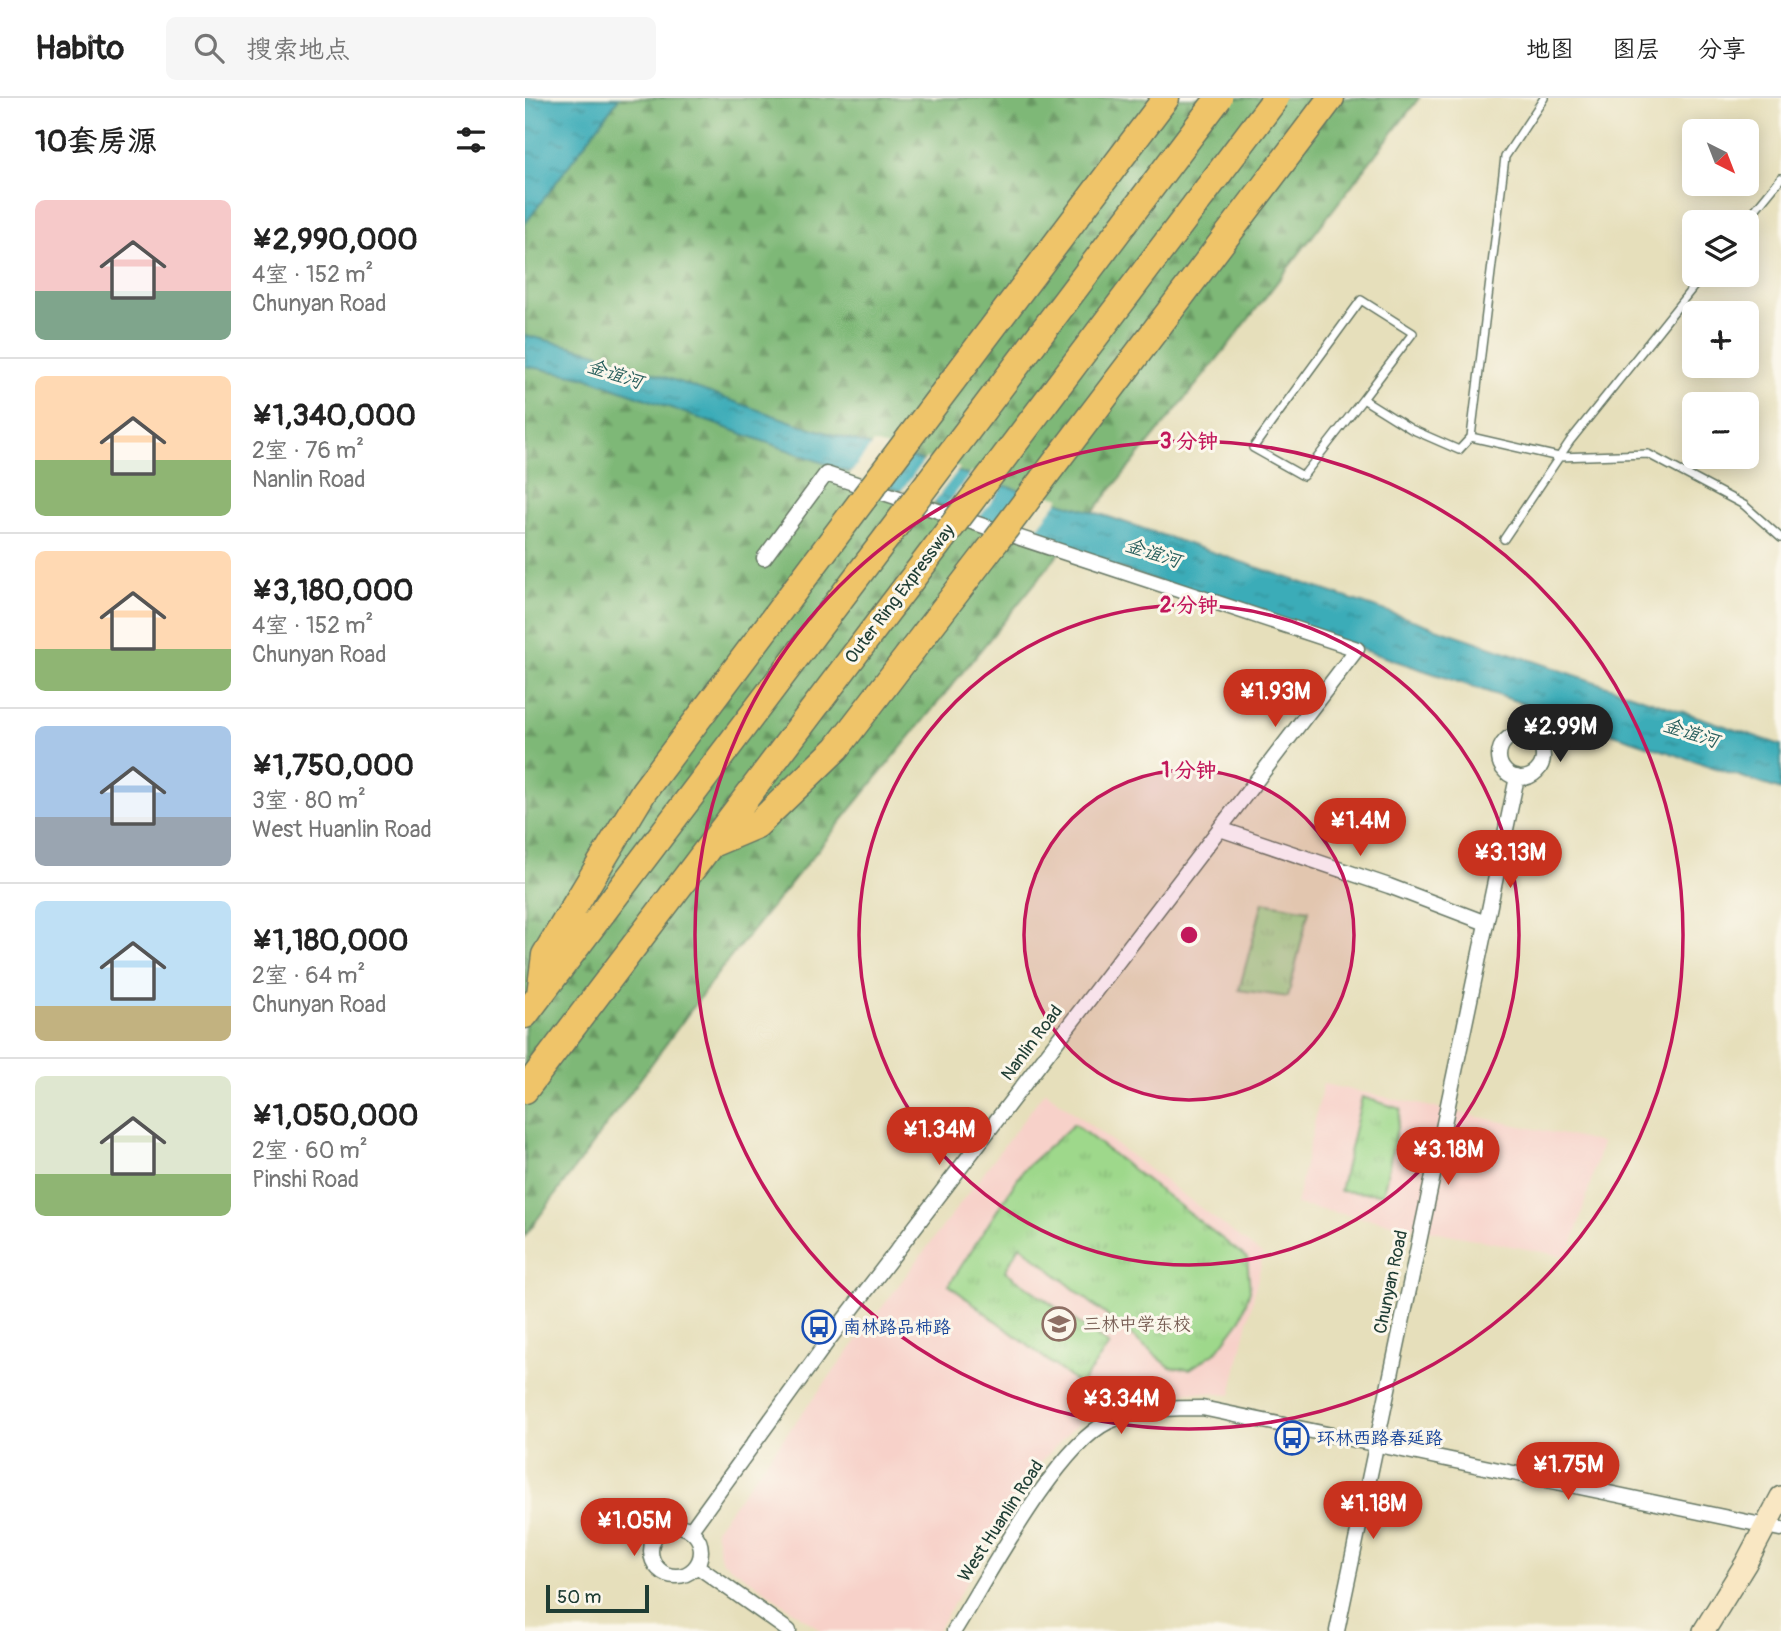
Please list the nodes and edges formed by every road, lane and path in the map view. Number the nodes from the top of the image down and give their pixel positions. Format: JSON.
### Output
{"nodes":[{"id":1,"x":1166,"y":98,"type":"edge"},
{"id":2,"x":1219,"y":98,"type":"edge"},
{"id":3,"x":1276,"y":98,"type":"edge"},
{"id":4,"x":1331,"y":98,"type":"edge"},
{"id":5,"x":1544,"y":98,"type":"edge"},
{"id":6,"x":1781,"y":178,"type":"edge"},
{"id":7,"x":1755,"y":210,"type":"edge"},
{"id":8,"x":1694,"y":287,"type":"edge"},
{"id":9,"x":1363,"y":399,"type":"junction"},
{"id":10,"x":1471,"y":438,"type":"junction"},
{"id":11,"x":1559,"y":457,"type":"junction"},
{"id":12,"x":1781,"y":538,"type":"edge"},
{"id":13,"x":1504,"y":539,"type":"dead end"},
{"id":14,"x":764,"y":558,"type":"dead end"},
{"id":15,"x":1517,"y":777,"type":"dead end"},
{"id":16,"x":1220,"y":830,"type":"junction"},
{"id":17,"x":711,"y":844,"type":"junction"},
{"id":18,"x":1486,"y":923,"type":"junction"},
{"id":19,"x":532,"y":1006,"type":"edge"},
{"id":20,"x":525,"y":1090,"type":"edge"},
{"id":21,"x":1376,"y":1444,"type":"junction"},
{"id":22,"x":1781,"y":1497,"type":"edge"},
{"id":23,"x":1774,"y":1528,"type":"edge"},
{"id":24,"x":691,"y":1530,"type":"junction"},
{"id":25,"x":697,"y":1566,"type":"junction"},
{"id":26,"x":789,"y":1631,"type":"edge"},
{"id":27,"x":954,"y":1631,"type":"edge"},
{"id":28,"x":1337,"y":1631,"type":"edge"},
{"id":29,"x":1704,"y":1631,"type":"edge"}],
"edges":[{"from":1,"to":19,"type":"highway","bridge":true},
{"from":2,"to":19,"type":"highway","bridge":true},
{"from":3,"to":17,"type":"highway","name":"Outer Ring Expressway","bridge":true},
{"from":4,"to":17,"type":"highway","bridge":true},
{"from":5,"to":10,"type":"lane"},
{"from":6,"to":7,"type":"lane"},
{"from":8,"to":11,"type":"lane"},
{"from":9,"to":9,"type":"lane"},
{"from":9,"to":10,"type":"lane"},
{"from":10,"to":11,"type":"lane"},
{"from":11,"to":12,"type":"lane"},
{"from":11,"to":13,"type":"lane"},
{"from":14,"to":16,"type":"street","name":"Nanlin Road"},
{"from":15,"to":18,"type":"street","name":"Chunyan Road"},
{"from":16,"to":18,"type":"street"},
{"from":16,"to":24,"type":"street","name":"Nanlin Road"},
{"from":17,"to":20,"type":"highway","name":"Outer Ring Expressway"},
{"from":18,"to":21,"type":"street","name":"Chunyan Road"},
{"from":21,"to":23,"type":"street","name":"West Huanlin Road"},
{"from":21,"to":27,"type":"street","name":"West Huanlin Road"},
{"from":21,"to":28,"type":"street","name":"Chunyan Road"},
{"from":22,"to":23,"type":"street"},
{"from":23,"to":29,"type":"street"},
{"from":24,"to":25,"type":"street"},
{"from":24,"to":25,"type":"street"},
{"from":25,"to":26,"type":"street"}]}
